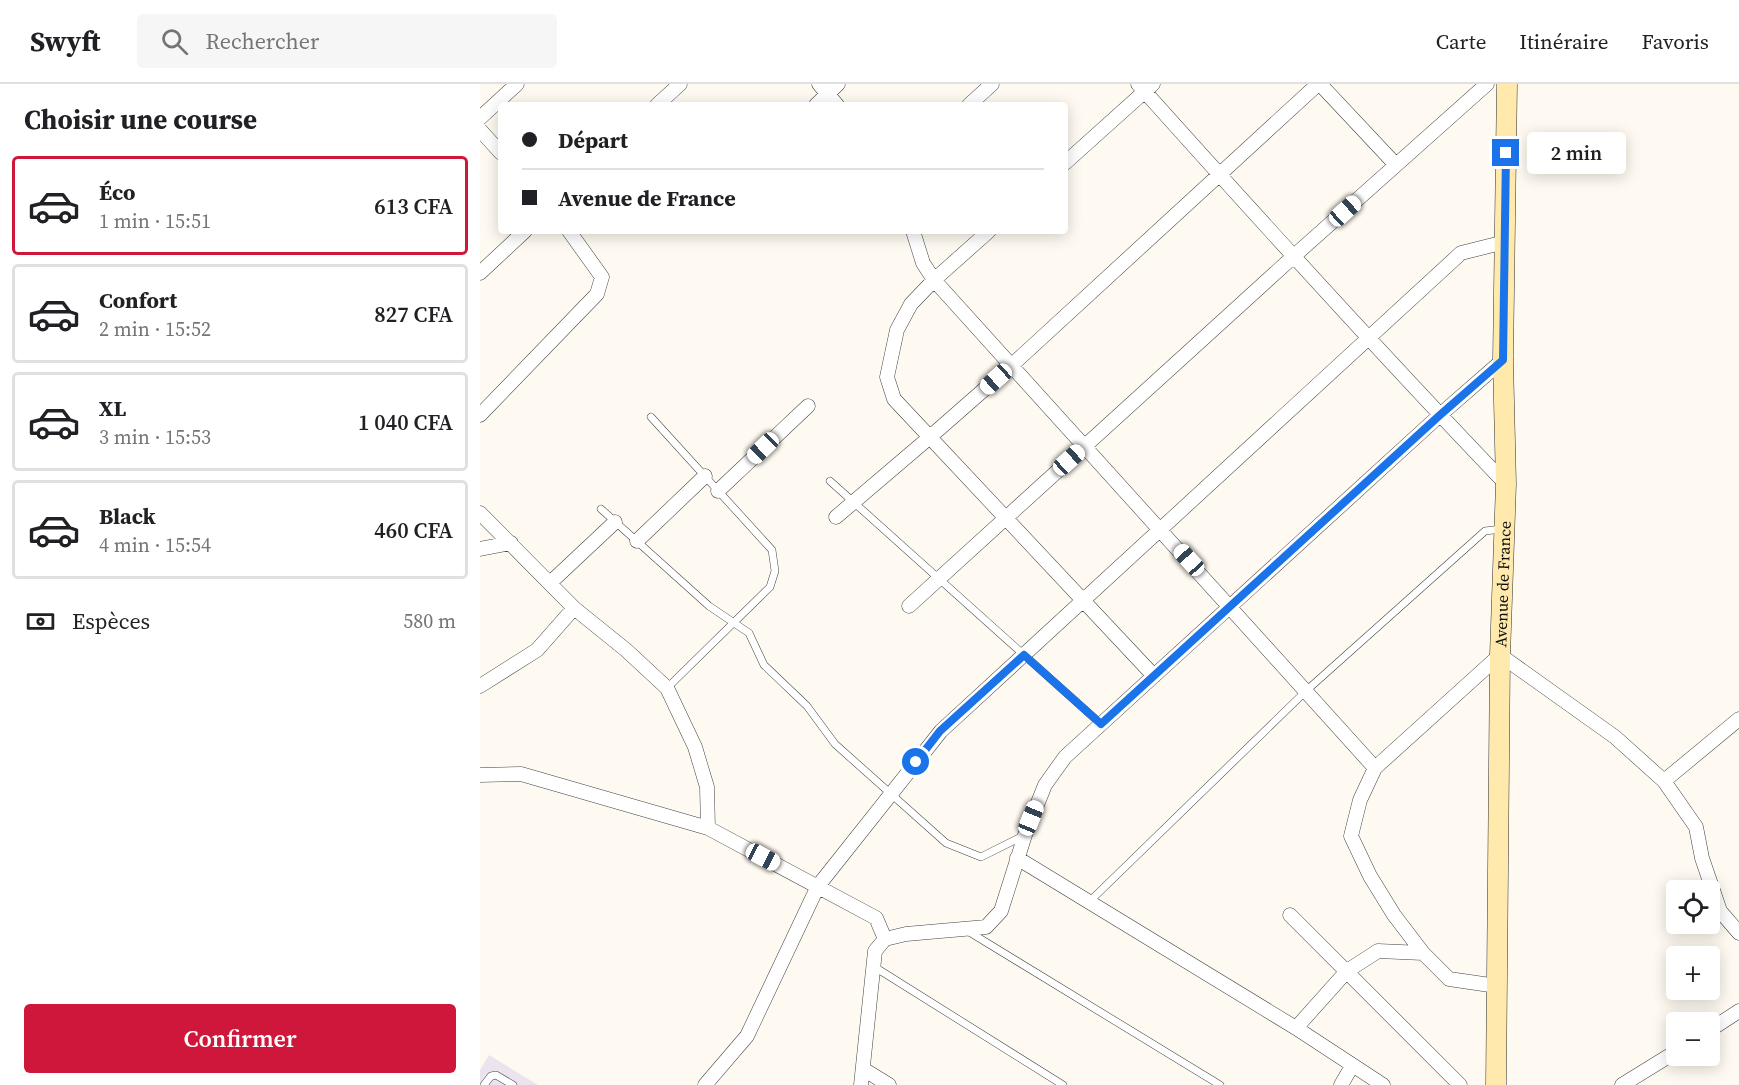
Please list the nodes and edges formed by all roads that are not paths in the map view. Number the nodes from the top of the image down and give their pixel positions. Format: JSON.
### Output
{"nodes":[{"id":1,"x":517,"y":84,"type":"edge"},
{"id":2,"x":680,"y":84,"type":"edge"},
{"id":3,"x":838,"y":84,"type":"edge"},
{"id":4,"x":993,"y":84,"type":"edge"},
{"id":5,"x":1319,"y":84,"type":"edge"},
{"id":6,"x":1488,"y":84,"type":"edge"},
{"id":7,"x":1507,"y":84,"type":"edge"},
{"id":8,"x":1145,"y":87,"type":"edge"},
{"id":9,"x":823,"y":89,"type":"edge"},
{"id":10,"x":660,"y":102,"type":"edge"},
{"id":11,"x":834,"y":102,"type":"edge"},
{"id":12,"x":972,"y":102,"type":"edge"},
{"id":13,"x":480,"y":118,"type":"edge"},
{"id":14,"x":480,"y":130,"type":"edge"},
{"id":15,"x":498,"y":150,"type":"edge"},
{"id":16,"x":1068,"y":160,"type":"edge"},
{"id":17,"x":1396,"y":165,"type":"junction"},
{"id":18,"x":1218,"y":175,"type":"junction"},
{"id":19,"x":522,"y":234,"type":"edge"},
{"id":20,"x":570,"y":234,"type":"edge"},
{"id":21,"x":914,"y":234,"type":"edge"},
{"id":22,"x":986,"y":234,"type":"edge"},
{"id":23,"x":1497,"y":244,"type":"dead end"},
{"id":24,"x":1294,"y":256,"type":"junction"},
{"id":25,"x":480,"y":273,"type":"edge"},
{"id":26,"x":934,"y":280,"type":"junction"},
{"id":27,"x":1369,"y":337,"type":"junction"},
{"id":28,"x":1503,"y":360,"type":"junction"},
{"id":29,"x":1012,"y":365,"type":"junction"},
{"id":30,"x":808,"y":406,"type":"dead end"},
{"id":31,"x":480,"y":415,"type":"edge"},
{"id":32,"x":1440,"y":415,"type":"junction"},
{"id":33,"x":651,"y":417,"type":"dead end"},
{"id":34,"x":930,"y":437,"type":"junction"},
{"id":35,"x":1085,"y":445,"type":"junction"},
{"id":36,"x":705,"y":476,"type":"junction"},
{"id":37,"x":830,"y":481,"type":"dead end"},
{"id":38,"x":1506,"y":484,"type":"junction"},
{"id":39,"x":718,"y":491,"type":"junction"},
{"id":40,"x":853,"y":502,"type":"junction"},
{"id":41,"x":601,"y":509,"type":"dead end"},
{"id":42,"x":480,"y":513,"type":"edge"},
{"id":43,"x":836,"y":517,"type":"dead end"},
{"id":44,"x":1006,"y":518,"type":"junction"},
{"id":45,"x":615,"y":522,"type":"junction"},
{"id":46,"x":1161,"y":529,"type":"junction"},
{"id":47,"x":1504,"y":529,"type":"junction"},
{"id":48,"x":637,"y":542,"type":"junction"},
{"id":49,"x":511,"y":543,"type":"junction"},
{"id":50,"x":480,"y":549,"type":"edge"},
{"id":51,"x":939,"y":579,"type":"junction"},
{"id":52,"x":550,"y":583,"type":"junction"},
{"id":53,"x":1083,"y":600,"type":"junction"},
{"id":54,"x":909,"y":606,"type":"dead end"},
{"id":55,"x":1231,"y":606,"type":"junction"},
{"id":56,"x":574,"y":608,"type":"junction"},
{"id":57,"x":734,"y":623,"type":"junction"},
{"id":58,"x":1024,"y":655,"type":"junction"},
{"id":59,"x":1500,"y":655,"type":"junction"},
{"id":60,"x":1154,"y":676,"type":"junction"},
{"id":61,"x":480,"y":686,"type":"edge"},
{"id":62,"x":667,"y":688,"type":"junction"},
{"id":63,"x":1307,"y":690,"type":"junction"},
{"id":64,"x":1739,"y":719,"type":"edge"},
{"id":65,"x":1101,"y":724,"type":"junction"},
{"id":66,"x":1376,"y":768,"type":"junction"},
{"id":67,"x":480,"y":775,"type":"edge"},
{"id":68,"x":1664,"y":781,"type":"junction"},
{"id":69,"x":891,"y":793,"type":"junction"},
{"id":70,"x":708,"y":828,"type":"junction"},
{"id":71,"x":1024,"y":835,"type":"junction"},
{"id":72,"x":1017,"y":858,"type":"junction"},
{"id":73,"x":818,"y":886,"type":"junction"},
{"id":74,"x":1089,"y":902,"type":"junction"},
{"id":75,"x":1290,"y":915,"type":"dead end"},
{"id":76,"x":964,"y":929,"type":"junction"},
{"id":77,"x":1739,"y":933,"type":"edge"},
{"id":78,"x":885,"y":939,"type":"junction"},
{"id":79,"x":1423,"y":953,"type":"junction"},
{"id":80,"x":873,"y":966,"type":"junction"},
{"id":81,"x":1347,"y":971,"type":"junction"},
{"id":82,"x":1497,"y":986,"type":"junction"},
{"id":83,"x":1739,"y":1011,"type":"edge"},
{"id":84,"x":1720,"y":1023,"type":"edge"},
{"id":85,"x":1296,"y":1028,"type":"junction"},
{"id":86,"x":1666,"y":1058,"type":"edge"},
{"id":87,"x":1352,"y":1066,"type":"junction"},
{"id":88,"x":863,"y":1069,"type":"junction"},
{"id":89,"x":484,"y":1085,"type":"edge"},
{"id":90,"x":513,"y":1085,"type":"edge"},
{"id":91,"x":705,"y":1085,"type":"edge"},
{"id":92,"x":861,"y":1085,"type":"edge"},
{"id":93,"x":889,"y":1085,"type":"edge"},
{"id":94,"x":1063,"y":1085,"type":"edge"},
{"id":95,"x":1220,"y":1085,"type":"edge"},
{"id":96,"x":1341,"y":1085,"type":"edge"},
{"id":97,"x":1383,"y":1085,"type":"edge"},
{"id":98,"x":1460,"y":1085,"type":"edge"},
{"id":99,"x":1496,"y":1085,"type":"edge"},
{"id":100,"x":1622,"y":1085,"type":"edge"}],
"edges":[{"from":1,"to":13,"type":"street"},
{"from":2,"to":10,"type":"street"},
{"from":3,"to":9,"type":"street"},
{"from":4,"to":12,"type":"street"},
{"from":5,"to":17,"type":"street"},
{"from":5,"to":18,"type":"street"},
{"from":6,"to":17,"type":"street"},
{"from":7,"to":28,"type":"main road","name":"Avenue de France"},
{"from":8,"to":16,"type":"street"},
{"from":8,"to":18,"type":"street"},
{"from":9,"to":11,"type":"street"},
{"from":14,"to":15,"type":"street"},
{"from":17,"to":24,"type":"street"},
{"from":18,"to":24,"type":"street"},
{"from":18,"to":29,"type":"street"},
{"from":19,"to":25,"type":"street"},
{"from":20,"to":31,"type":"street"},
{"from":21,"to":26,"type":"street"},
{"from":22,"to":26,"type":"street"},
{"from":23,"to":27,"type":"street"},
{"from":24,"to":27,"type":"street"},
{"from":24,"to":35,"type":"street"},
{"from":26,"to":29,"type":"street"},
{"from":26,"to":34,"type":"street"},
{"from":27,"to":32,"type":"street"},
{"from":27,"to":46,"type":"street"},
{"from":28,"to":32,"type":"street"},
{"from":28,"to":38,"type":"main road","name":"Avenue de France"},
{"from":29,"to":34,"type":"street"},
{"from":29,"to":35,"type":"street"},
{"from":30,"to":39,"type":"street"},
{"from":32,"to":38,"type":"street"},
{"from":32,"to":55,"type":"street"},
{"from":33,"to":36,"type":"lane"},
{"from":34,"to":40,"type":"street"},
{"from":34,"to":44,"type":"street"},
{"from":35,"to":44,"type":"street"},
{"from":35,"to":46,"type":"street"},
{"from":36,"to":39,"type":"lane"},
{"from":36,"to":48,"type":"street"},
{"from":37,"to":40,"type":"lane"},
{"from":38,"to":47,"type":"main road","name":"Avenue de France"},
{"from":39,"to":57,"type":"lane"},
{"from":40,"to":43,"type":"street"},
{"from":40,"to":51,"type":"lane"},
{"from":41,"to":45,"type":"lane"},
{"from":42,"to":49,"type":"street"},
{"from":44,"to":51,"type":"street"},
{"from":44,"to":53,"type":"street"},
{"from":45,"to":48,"type":"lane"},
{"from":45,"to":52,"type":"street"},
{"from":46,"to":53,"type":"street"},
{"from":46,"to":55,"type":"street"},
{"from":47,"to":59,"type":"main road","name":"Avenue de France"},
{"from":47,"to":63,"type":"lane"},
{"from":48,"to":57,"type":"lane"},
{"from":49,"to":50,"type":"street"},
{"from":49,"to":52,"type":"street"},
{"from":51,"to":54,"type":"street"},
{"from":51,"to":58,"type":"lane"},
{"from":52,"to":56,"type":"street"},
{"from":53,"to":58,"type":"street"},
{"from":53,"to":60,"type":"street"},
{"from":55,"to":60,"type":"street"},
{"from":55,"to":63,"type":"street"},
{"from":56,"to":61,"type":"street"},
{"from":56,"to":62,"type":"street"},
{"from":57,"to":62,"type":"lane"},
{"from":57,"to":69,"type":"lane"},
{"from":58,"to":65,"type":"lane"},
{"from":58,"to":69,"type":"street"},
{"from":59,"to":66,"type":"street"},
{"from":59,"to":68,"type":"street"},
{"from":59,"to":82,"type":"main road","name":"Avenue de France"},
{"from":60,"to":65,"type":"street"},
{"from":62,"to":70,"type":"street"},
{"from":63,"to":66,"type":"street"},
{"from":63,"to":74,"type":"lane"},
{"from":64,"to":68,"type":"street"},
{"from":65,"to":71,"type":"street"},
{"from":66,"to":79,"type":"street"},
{"from":67,"to":70,"type":"street"},
{"from":68,"to":77,"type":"street"},
{"from":69,"to":71,"type":"lane"},
{"from":69,"to":73,"type":"street"},
{"from":70,"to":73,"type":"street"},
{"from":71,"to":72,"type":"street"},
{"from":72,"to":74,"type":"street"},
{"from":72,"to":76,"type":"street"},
{"from":73,"to":78,"type":"street"},
{"from":73,"to":91,"type":"street"},
{"from":74,"to":85,"type":"street"},
{"from":75,"to":81,"type":"street"},
{"from":76,"to":78,"type":"street"},
{"from":76,"to":95,"type":"lane"},
{"from":78,"to":80,"type":"street"},
{"from":79,"to":81,"type":"street"},
{"from":79,"to":82,"type":"street"},
{"from":80,"to":88,"type":"street"},
{"from":80,"to":94,"type":"lane"},
{"from":81,"to":85,"type":"street"},
{"from":81,"to":98,"type":"street"},
{"from":82,"to":99,"type":"main road","name":"Avenue de France"},
{"from":83,"to":84,"type":"street"},
{"from":85,"to":87,"type":"street"},
{"from":86,"to":100,"type":"street"},
{"from":87,"to":96,"type":"street"},
{"from":87,"to":97,"type":"street"},
{"from":88,"to":92,"type":"street"},
{"from":88,"to":93,"type":"street"},
{"from":89,"to":90,"type":"lane"}]}
